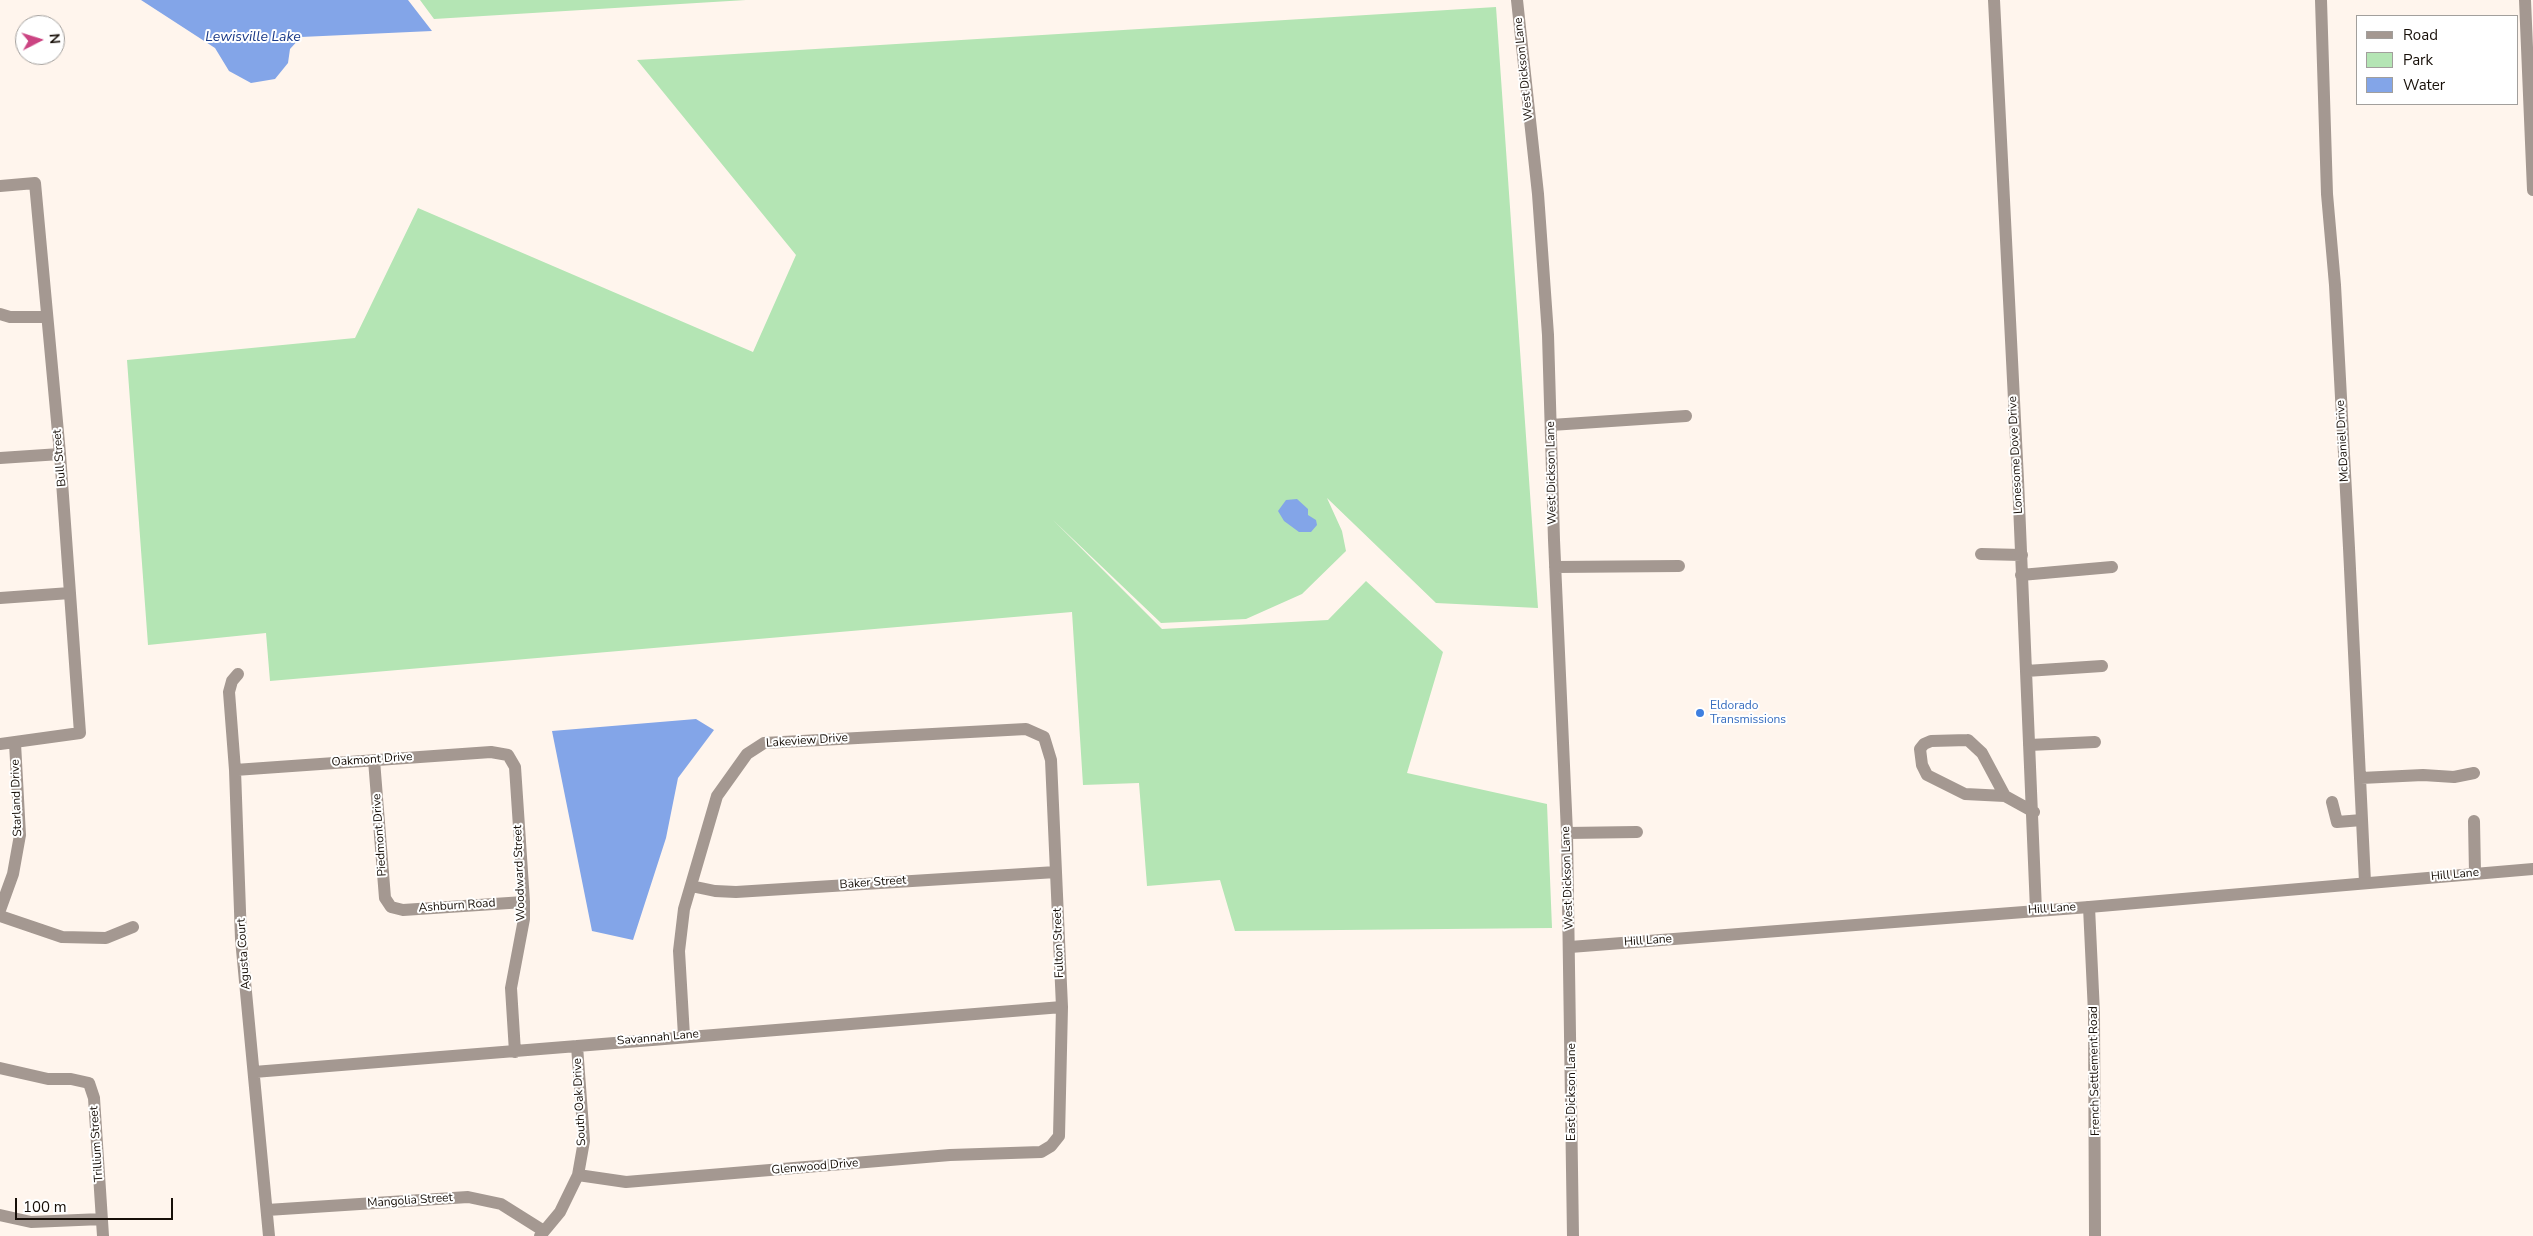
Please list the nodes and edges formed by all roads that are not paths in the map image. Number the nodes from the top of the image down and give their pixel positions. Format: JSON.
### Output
{"nodes":[{"id":1,"x":1517,"y":0,"type":"edge"},
{"id":2,"x":1994,"y":0,"type":"edge"},
{"id":3,"x":2320,"y":0,"type":"edge"},
{"id":4,"x":2525,"y":0,"type":"edge"},
{"id":5,"x":2531,"y":36,"type":"edge"},
{"id":6,"x":2533,"y":165,"type":"edge"},
{"id":7,"x":0,"y":186,"type":"edge"},
{"id":8,"x":2533,"y":190,"type":"edge"},
{"id":9,"x":0,"y":314,"type":"edge"},
{"id":10,"x":47,"y":317,"type":"junction"},
{"id":11,"x":1686,"y":416,"type":"dead end"},
{"id":12,"x":1551,"y":425,"type":"junction"},
{"id":13,"x":60,"y":454,"type":"junction"},
{"id":14,"x":0,"y":458,"type":"edge"},
{"id":15,"x":1981,"y":554,"type":"dead end"},
{"id":16,"x":2022,"y":555,"type":"junction"},
{"id":17,"x":1679,"y":566,"type":"dead end"},
{"id":18,"x":2112,"y":567,"type":"dead end"},
{"id":19,"x":1555,"y":568,"type":"junction"},
{"id":20,"x":2021,"y":575,"type":"junction"},
{"id":21,"x":70,"y":593,"type":"junction"},
{"id":22,"x":0,"y":598,"type":"edge"},
{"id":23,"x":2102,"y":666,"type":"dead end"},
{"id":24,"x":2026,"y":671,"type":"junction"},
{"id":25,"x":238,"y":674,"type":"dead end"},
{"id":26,"x":1044,"y":737,"type":"joint"},
{"id":27,"x":2094,"y":742,"type":"dead end"},
{"id":28,"x":15,"y":743,"type":"junction"},
{"id":29,"x":0,"y":744,"type":"edge"},
{"id":30,"x":2030,"y":745,"type":"junction"},
{"id":31,"x":508,"y":755,"type":"joint"},
{"id":32,"x":374,"y":760,"type":"junction"},
{"id":33,"x":236,"y":770,"type":"junction"},
{"id":34,"x":2474,"y":773,"type":"dead end"},
{"id":35,"x":2360,"y":778,"type":"junction"},
{"id":36,"x":2004,"y":796,"type":"junction"},
{"id":37,"x":2332,"y":802,"type":"dead end"},
{"id":38,"x":2034,"y":812,"type":"junction"},
{"id":39,"x":2362,"y":820,"type":"junction"},
{"id":40,"x":2474,"y":820,"type":"dead end"},
{"id":41,"x":1638,"y":832,"type":"dead end"},
{"id":42,"x":1567,"y":833,"type":"junction"},
{"id":43,"x":2533,"y":868,"type":"edge"},
{"id":44,"x":1056,"y":872,"type":"junction"},
{"id":45,"x":2475,"y":873,"type":"junction"},
{"id":46,"x":2365,"y":882,"type":"junction"},
{"id":47,"x":691,"y":886,"type":"junction"},
{"id":48,"x":524,"y":902,"type":"junction"},
{"id":49,"x":391,"y":907,"type":"joint"},
{"id":50,"x":2089,"y":907,"type":"junction"},
{"id":51,"x":0,"y":910,"type":"edge"},
{"id":52,"x":2036,"y":910,"type":"junction"},
{"id":53,"x":0,"y":916,"type":"edge"},
{"id":54,"x":133,"y":927,"type":"dead end"},
{"id":55,"x":1570,"y":947,"type":"junction"},
{"id":56,"x":1062,"y":1007,"type":"junction"},
{"id":57,"x":684,"y":1036,"type":"junction"},
{"id":58,"x":578,"y":1046,"type":"junction"},
{"id":59,"x":515,"y":1052,"type":"junction"},
{"id":60,"x":0,"y":1068,"type":"edge"},
{"id":61,"x":254,"y":1072,"type":"junction"},
{"id":62,"x":1051,"y":1146,"type":"joint"},
{"id":63,"x":578,"y":1175,"type":"junction"},
{"id":64,"x":267,"y":1210,"type":"junction"},
{"id":65,"x":0,"y":1215,"type":"edge"},
{"id":66,"x":102,"y":1219,"type":"junction"},
{"id":67,"x":542,"y":1233,"type":"edge"},
{"id":68,"x":103,"y":1236,"type":"edge"},
{"id":69,"x":269,"y":1236,"type":"edge"},
{"id":70,"x":1573,"y":1236,"type":"edge"},
{"id":71,"x":2095,"y":1236,"type":"edge"}],
"edges":[{"from":1,"to":12,"type":"street","name":"West Dickson Lane"},
{"from":2,"to":16,"type":"street","name":"Lonesome Dove Drive"},
{"from":3,"to":35,"type":"street","name":"McDaniel Drive"},
{"from":4,"to":5,"type":"street"},
{"from":5,"to":6,"type":"street"},
{"from":6,"to":8,"type":"street"},
{"from":7,"to":10,"type":"street","name":"Bull Street"},
{"from":9,"to":10,"type":"street"},
{"from":10,"to":13,"type":"street","name":"Bull Street"},
{"from":11,"to":12,"type":"street"},
{"from":12,"to":19,"type":"street","name":"West Dickson Lane"},
{"from":13,"to":14,"type":"street"},
{"from":13,"to":21,"type":"street","name":"Bull Street"},
{"from":15,"to":16,"type":"street"},
{"from":16,"to":20,"type":"street","name":"Lonesome Dove Drive"},
{"from":17,"to":19,"type":"street"},
{"from":18,"to":20,"type":"street"},
{"from":19,"to":42,"type":"street","name":"West Dickson Lane"},
{"from":20,"to":24,"type":"street","name":"Lonesome Dove Drive"},
{"from":21,"to":22,"type":"street"},
{"from":21,"to":28,"type":"street","name":"Bull Street"},
{"from":23,"to":24,"type":"street"},
{"from":24,"to":30,"type":"street","name":"Lonesome Dove Drive"},
{"from":25,"to":33,"type":"street","name":"Agusta Court"},
{"from":26,"to":44,"type":"street","name":"Fulton Street"},
{"from":26,"to":47,"type":"street","name":"Lakeview Drive"},
{"from":27,"to":30,"type":"street"},
{"from":28,"to":29,"type":"street"},
{"from":28,"to":51,"type":"street","name":"Starland Drive"},
{"from":30,"to":38,"type":"street","name":"Lonesome Dove Drive"},
{"from":31,"to":32,"type":"street","name":"Oakmont Drive"},
{"from":31,"to":48,"type":"street","name":"Woodward Street"},
{"from":32,"to":33,"type":"street","name":"Oakmont Drive"},
{"from":32,"to":49,"type":"street","name":"Piedmont Drive"},
{"from":33,"to":61,"type":"street","name":"Agusta Court"},
{"from":34,"to":35,"type":"street"},
{"from":35,"to":39,"type":"street","name":"McDaniel Drive"},
{"from":36,"to":36,"type":"street"},
{"from":36,"to":38,"type":"street"},
{"from":37,"to":39,"type":"street"},
{"from":38,"to":52,"type":"street","name":"Lonesome Dove Drive"},
{"from":39,"to":46,"type":"street","name":"McDaniel Drive"},
{"from":40,"to":45,"type":"street"},
{"from":41,"to":42,"type":"street"},
{"from":42,"to":55,"type":"street","name":"West Dickson Lane"},
{"from":43,"to":45,"type":"street","name":"Hill Lane"},
{"from":44,"to":47,"type":"street","name":"Baker Street"},
{"from":44,"to":56,"type":"street","name":"Fulton Street"},
{"from":45,"to":46,"type":"street","name":"Hill Lane"},
{"from":46,"to":50,"type":"street","name":"Hill Lane"},
{"from":47,"to":57,"type":"street","name":"Lakeview Drive"},
{"from":48,"to":49,"type":"street","name":"Ashburn Road"},
{"from":48,"to":59,"type":"street","name":"Woodward Street"},
{"from":50,"to":52,"type":"street","name":"Hill Lane"},
{"from":50,"to":71,"type":"street","name":"French Settlement Road"},
{"from":52,"to":55,"type":"street","name":"Hill Lane"},
{"from":53,"to":54,"type":"street"},
{"from":55,"to":70,"type":"street","name":"East Dickson Lane"},
{"from":56,"to":57,"type":"street","name":"Savannah Lane"},
{"from":56,"to":62,"type":"street","name":"Fulton Street"},
{"from":57,"to":58,"type":"street","name":"Savannah Lane"},
{"from":58,"to":59,"type":"street","name":"Savannah Lane"},
{"from":58,"to":63,"type":"street","name":"South Oak Drive"},
{"from":59,"to":61,"type":"street","name":"Savannah Lane"},
{"from":60,"to":66,"type":"street","name":"Trillium Street"},
{"from":61,"to":64,"type":"street","name":"Agusta Court"},
{"from":62,"to":63,"type":"street","name":"Glenwood Drive"},
{"from":63,"to":67,"type":"street","name":"South Oak Drive"},
{"from":64,"to":67,"type":"street","name":"Mangolia Street"},
{"from":64,"to":69,"type":"street","name":"Agusta Court"},
{"from":65,"to":66,"type":"street"},
{"from":66,"to":68,"type":"street","name":"Trillium Street"}]}
